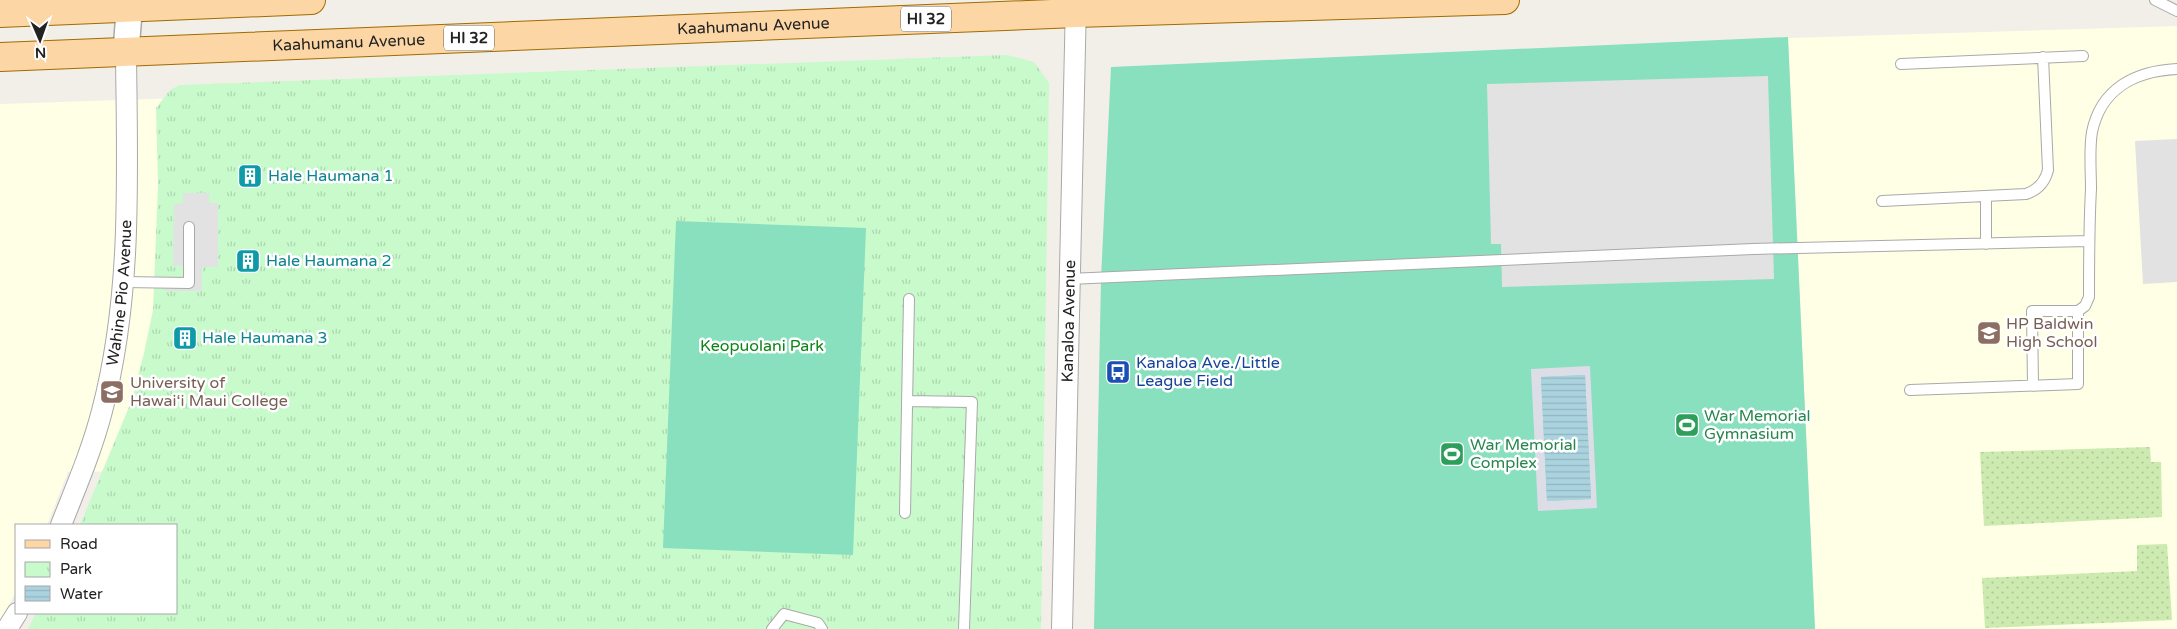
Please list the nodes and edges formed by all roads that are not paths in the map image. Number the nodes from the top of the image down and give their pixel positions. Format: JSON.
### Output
{"nodes":[{"id":1,"x":311,"y":0,"type":"edge"},
{"id":2,"x":1505,"y":0,"type":"edge"},
{"id":3,"x":2155,"y":0,"type":"edge"},
{"id":4,"x":130,"y":3,"type":"edge"},
{"id":5,"x":1076,"y":7,"type":"edge"},
{"id":6,"x":2177,"y":11,"type":"edge"},
{"id":7,"x":0,"y":13,"type":"edge"},
{"id":8,"x":126,"y":51,"type":"junction"},
{"id":9,"x":2084,"y":56,"type":"dead end"},
{"id":10,"x":0,"y":57,"type":"edge"},
{"id":11,"x":2043,"y":57,"type":"junction"},
{"id":12,"x":1901,"y":64,"type":"dead end"},
{"id":13,"x":2177,"y":69,"type":"edge"},
{"id":14,"x":1986,"y":196,"type":"junction"},
{"id":15,"x":1882,"y":201,"type":"dead end"},
{"id":16,"x":189,"y":227,"type":"dead end"},
{"id":17,"x":2089,"y":241,"type":"junction"},
{"id":18,"x":1986,"y":244,"type":"junction"},
{"id":19,"x":1069,"y":279,"type":"junction"},
{"id":20,"x":124,"y":282,"type":"junction"},
{"id":21,"x":909,"y":299,"type":"dead end"},
{"id":22,"x":2078,"y":311,"type":"junction"},
{"id":23,"x":2033,"y":386,"type":"junction"},
{"id":24,"x":1910,"y":390,"type":"dead end"},
{"id":25,"x":907,"y":401,"type":"junction"},
{"id":26,"x":905,"y":513,"type":"dead end"},
{"id":27,"x":61,"y":524,"type":"edge"},
{"id":28,"x":16,"y":614,"type":"edge"},
{"id":29,"x":7,"y":629,"type":"edge"},
{"id":30,"x":772,"y":629,"type":"edge"},
{"id":31,"x":822,"y":629,"type":"edge"},
{"id":32,"x":964,"y":629,"type":"edge"},
{"id":33,"x":1062,"y":629,"type":"edge"}],
"edges":[{"from":1,"to":4,"type":"main road"},
{"from":2,"to":5,"type":"main road","name":"Kaahumanu Avenue","number":"HI 32"},
{"from":3,"to":6,"type":"lane"},
{"from":4,"to":7,"type":"main road"},
{"from":4,"to":8,"type":"street"},
{"from":5,"to":8,"type":"main road","name":"Kaahumanu Avenue","number":"HI 32"},
{"from":5,"to":19,"type":"street","name":"Kanaloa Avenue"},
{"from":8,"to":10,"type":"main road","name":"Kaahumanu Avenue","number":"HI 32"},
{"from":8,"to":20,"type":"street","name":"Wahine Pio Avenue"},
{"from":9,"to":11,"type":"lane"},
{"from":11,"to":12,"type":"lane"},
{"from":11,"to":14,"type":"lane"},
{"from":13,"to":17,"type":"lane"},
{"from":14,"to":15,"type":"lane"},
{"from":14,"to":18,"type":"lane"},
{"from":16,"to":20,"type":"lane"},
{"from":17,"to":18,"type":"lane"},
{"from":17,"to":22,"type":"lane"},
{"from":18,"to":19,"type":"lane"},
{"from":19,"to":33,"type":"street","name":"Kanaloa Avenue"},
{"from":20,"to":27,"type":"street","name":"Wahine Pio Avenue"},
{"from":21,"to":25,"type":"lane"},
{"from":22,"to":23,"type":"lane"},
{"from":22,"to":23,"type":"lane"},
{"from":23,"to":24,"type":"lane"},
{"from":25,"to":26,"type":"lane"},
{"from":25,"to":32,"type":"lane"},
{"from":28,"to":29,"type":"street"},
{"from":30,"to":31,"type":"lane"}]}
